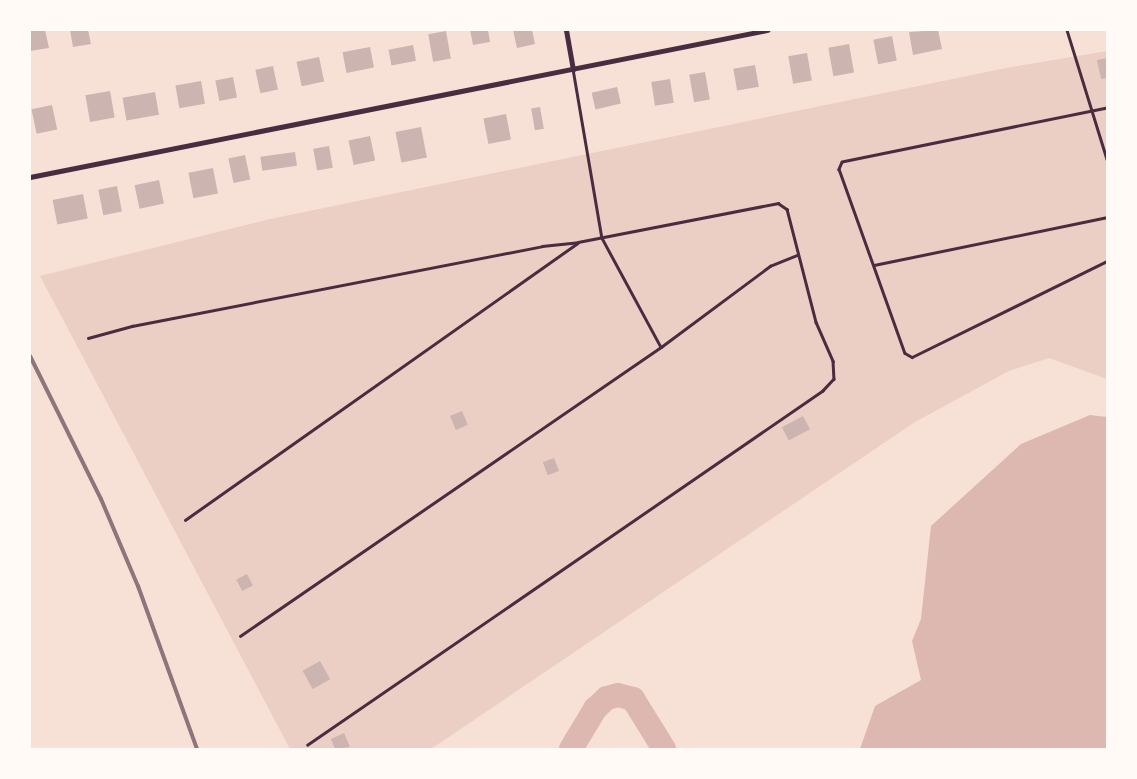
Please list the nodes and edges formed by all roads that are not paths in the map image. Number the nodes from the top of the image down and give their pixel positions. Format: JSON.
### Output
{"nodes":[{"id":1,"x":566,"y":30,"type":"edge"},
{"id":2,"x":767,"y":30,"type":"edge"},
{"id":3,"x":1067,"y":30,"type":"edge"},
{"id":4,"x":573,"y":69,"type":"junction"},
{"id":5,"x":1107,"y":108,"type":"edge"},
{"id":6,"x":1090,"y":112,"type":"junction"},
{"id":7,"x":1107,"y":159,"type":"edge"},
{"id":8,"x":30,"y":177,"type":"edge"},
{"id":9,"x":1107,"y":217,"type":"edge"},
{"id":10,"x":602,"y":238,"type":"junction"},
{"id":11,"x":578,"y":242,"type":"junction"},
{"id":12,"x":797,"y":255,"type":"junction"},
{"id":13,"x":1107,"y":261,"type":"edge"},
{"id":14,"x":874,"y":265,"type":"junction"},
{"id":15,"x":88,"y":338,"type":"dead end"},
{"id":16,"x":661,"y":347,"type":"junction"},
{"id":17,"x":184,"y":520,"type":"dead end"},
{"id":18,"x":240,"y":636,"type":"dead end"},
{"id":19,"x":308,"y":745,"type":"dead end"}],
"edges":[{"from":1,"to":4,"type":"street"},
{"from":2,"to":4,"type":"street"},
{"from":3,"to":6,"type":"lane"},
{"from":4,"to":8,"type":"street"},
{"from":4,"to":10,"type":"lane"},
{"from":5,"to":6,"type":"lane"},
{"from":6,"to":7,"type":"lane"},
{"from":6,"to":14,"type":"lane"},
{"from":9,"to":14,"type":"lane"},
{"from":10,"to":11,"type":"lane"},
{"from":10,"to":12,"type":"lane"},
{"from":10,"to":16,"type":"lane"},
{"from":11,"to":15,"type":"lane"},
{"from":11,"to":17,"type":"lane"},
{"from":12,"to":16,"type":"lane"},
{"from":12,"to":19,"type":"lane"},
{"from":13,"to":14,"type":"lane"},
{"from":16,"to":18,"type":"lane"}]}
